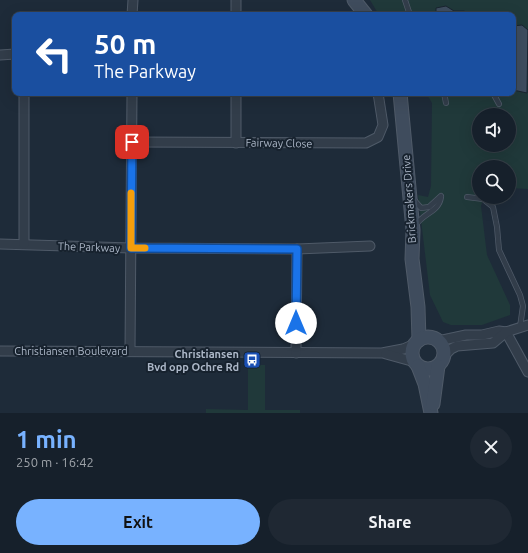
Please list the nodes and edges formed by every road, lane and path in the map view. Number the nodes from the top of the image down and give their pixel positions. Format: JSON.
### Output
{"nodes":[{"id":1,"x":133,"y":0,"type":"edge"},
{"id":2,"x":236,"y":0,"type":"edge"},
{"id":3,"x":354,"y":0,"type":"edge"},
{"id":4,"x":404,"y":0,"type":"edge"},
{"id":5,"x":132,"y":12,"type":"edge"},
{"id":6,"x":236,"y":12,"type":"edge"},
{"id":7,"x":364,"y":12,"type":"edge"},
{"id":8,"x":409,"y":12,"type":"edge"},
{"id":9,"x":12,"y":54,"type":"edge"},
{"id":10,"x":0,"y":55,"type":"edge"},
{"id":11,"x":24,"y":96,"type":"edge"},
{"id":12,"x":132,"y":96,"type":"edge"},
{"id":13,"x":236,"y":96,"type":"edge"},
{"id":14,"x":378,"y":96,"type":"edge"},
{"id":15,"x":400,"y":96,"type":"edge"},
{"id":16,"x":445,"y":96,"type":"edge"},
{"id":17,"x":495,"y":96,"type":"edge"},
{"id":18,"x":446,"y":103,"type":"dead end"},
{"id":19,"x":499,"y":104,"type":"dead end"},
{"id":20,"x":405,"y":139,"type":"junction"},
{"id":21,"x":132,"y":142,"type":"junction"},
{"id":22,"x":236,"y":143,"type":"junction"},
{"id":23,"x":408,"y":175,"type":"junction"},
{"id":24,"x":467,"y":197,"type":"dead end"},
{"id":25,"x":413,"y":230,"type":"junction"},
{"id":26,"x":0,"y":244,"type":"edge"},
{"id":27,"x":24,"y":244,"type":"junction"},
{"id":28,"x":370,"y":246,"type":"dead end"},
{"id":29,"x":131,"y":248,"type":"junction"},
{"id":30,"x":297,"y":249,"type":"junction"},
{"id":31,"x":412,"y":259,"type":"junction"},
{"id":32,"x":418,"y":307,"type":"junction"},
{"id":33,"x":524,"y":326,"type":"edge"},
{"id":34,"x":506,"y":332,"type":"junction"},
{"id":35,"x":436,"y":340,"type":"junction"},
{"id":36,"x":417,"y":342,"type":"junction"},
{"id":37,"x":0,"y":351,"type":"edge"},
{"id":38,"x":130,"y":351,"type":"junction"},
{"id":39,"x":296,"y":353,"type":"junction"},
{"id":40,"x":382,"y":353,"type":"junction"},
{"id":41,"x":440,"y":361,"type":"junction"},
{"id":42,"x":416,"y":364,"type":"junction"},
{"id":43,"x":527,"y":368,"type":"edge"},
{"id":44,"x":432,"y":413,"type":"edge"}],
"edges":[{"from":1,"to":5,"type":"street"},
{"from":2,"to":6,"type":"street"},
{"from":3,"to":7,"type":"street"},
{"from":4,"to":8,"type":"lane"},
{"from":9,"to":10,"type":"street"},
{"from":11,"to":27,"type":"street"},
{"from":12,"to":21,"type":"street"},
{"from":13,"to":22,"type":"street"},
{"from":14,"to":22,"type":"street","name":"Fairway Close"},
{"from":15,"to":20,"type":"street","name":"Brickmakers Drive"},
{"from":16,"to":18,"type":"lane"},
{"from":17,"to":19,"type":"lane"},
{"from":20,"to":23,"type":"street","name":"Brickmakers Drive"},
{"from":20,"to":31,"type":"street","name":"Brickmakers Drive"},
{"from":21,"to":22,"type":"street","name":"Fairway Close"},
{"from":21,"to":29,"type":"street"},
{"from":23,"to":25,"type":"street","name":"Brickmakers Drive"},
{"from":23,"to":25,"type":"lane"},
{"from":24,"to":33,"type":"lane"},
{"from":25,"to":31,"type":"street","name":"Brickmakers Drive"},
{"from":26,"to":27,"type":"street","name":"The Parkway"},
{"from":27,"to":29,"type":"street","name":"The Parkway"},
{"from":28,"to":30,"type":"street","name":"The Parkway"},
{"from":29,"to":30,"type":"street","name":"The Parkway"},
{"from":29,"to":38,"type":"street"},
{"from":30,"to":39,"type":"street"},
{"from":31,"to":32,"type":"street","name":"Brickmakers Drive"},
{"from":32,"to":35,"type":"street","name":"Brickmakers Drive"},
{"from":32,"to":36,"type":"street","name":"Brickmakers Drive"},
{"from":33,"to":34,"type":"street"},
{"from":34,"to":35,"type":"street"},
{"from":34,"to":41,"type":"street"},
{"from":34,"to":43,"type":"street"},
{"from":35,"to":36,"type":"street"},
{"from":35,"to":41,"type":"street"},
{"from":36,"to":40,"type":"street","name":"Christiansen Boulevard"},
{"from":36,"to":42,"type":"street"},
{"from":37,"to":38,"type":"street","name":"Christiansen Boulevard"},
{"from":38,"to":39,"type":"street","name":"Christiansen Boulevard"},
{"from":39,"to":40,"type":"street","name":"Christiansen Boulevard"},
{"from":40,"to":42,"type":"street","name":"Christiansen Boulevard"},
{"from":41,"to":42,"type":"street"},
{"from":41,"to":44,"type":"street"},
{"from":42,"to":44,"type":"street"}]}
